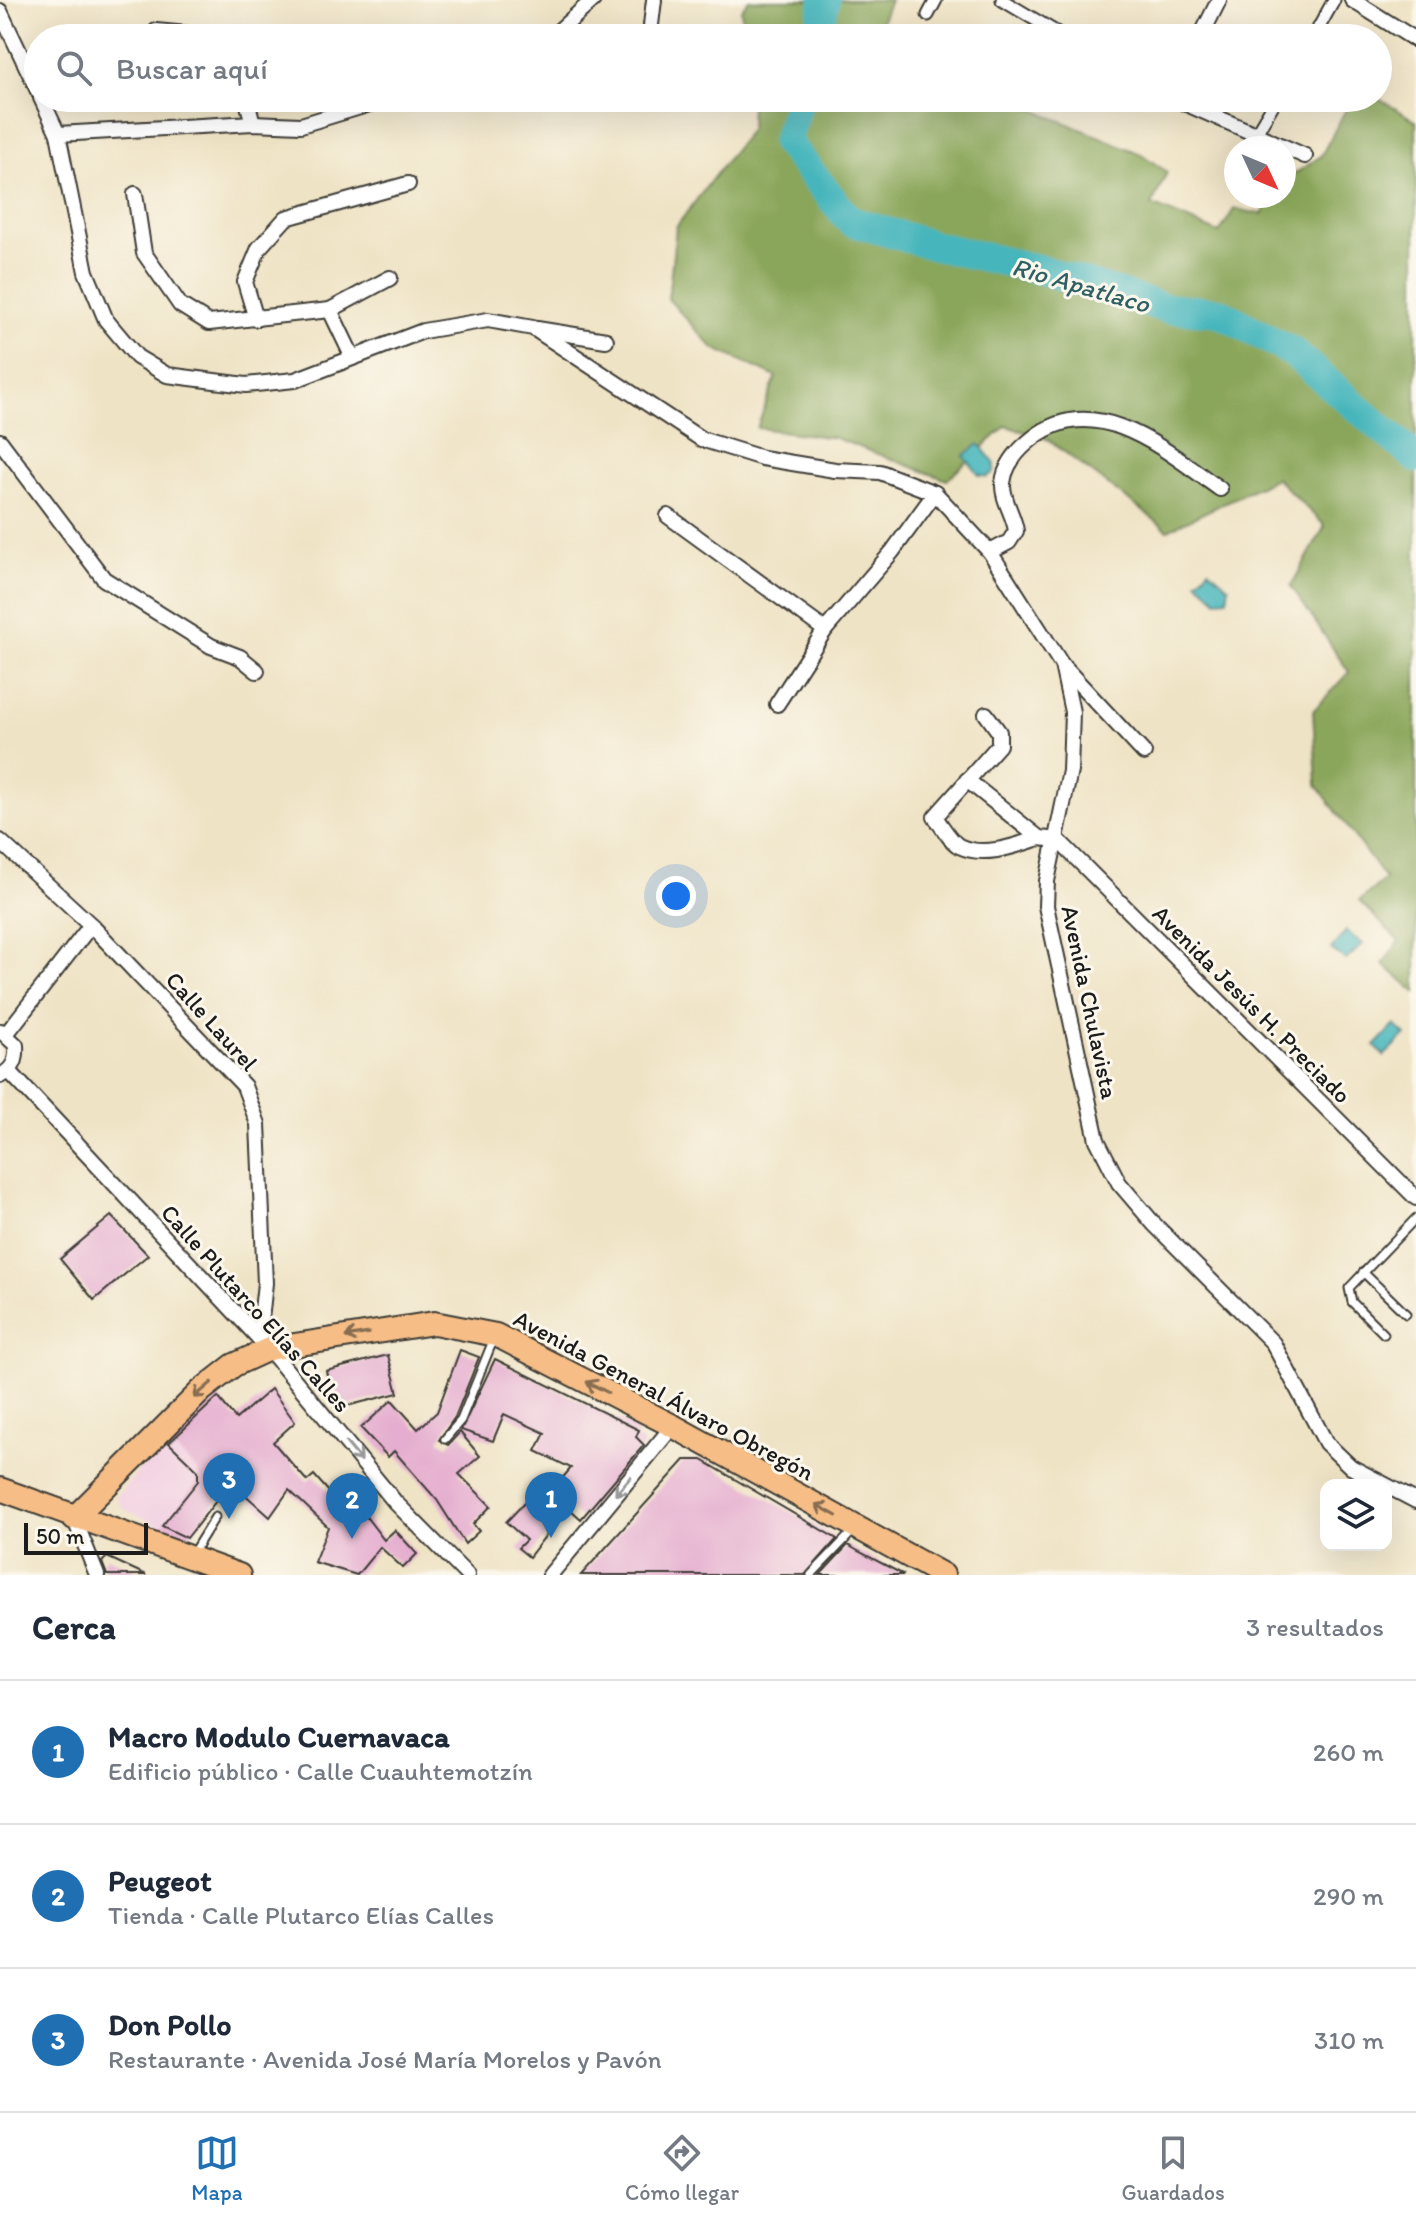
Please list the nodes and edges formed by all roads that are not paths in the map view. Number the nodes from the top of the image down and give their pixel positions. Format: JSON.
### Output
{"nodes":[{"id":1,"x":593,"y":0,"type":"edge"},
{"id":2,"x":654,"y":0,"type":"edge"},
{"id":3,"x":936,"y":0,"type":"edge"},
{"id":4,"x":1002,"y":0,"type":"edge"},
{"id":5,"x":1219,"y":0,"type":"edge"},
{"id":6,"x":1334,"y":0,"type":"edge"},
{"id":7,"x":1352,"y":0,"type":"edge"},
{"id":8,"x":0,"y":11,"type":"edge"},
{"id":9,"x":928,"y":15,"type":"dead end"},
{"id":10,"x":566,"y":24,"type":"edge"},
{"id":11,"x":651,"y":24,"type":"edge"},
{"id":12,"x":1042,"y":24,"type":"edge"},
{"id":13,"x":1207,"y":24,"type":"edge"},
{"id":14,"x":1321,"y":24,"type":"edge"},
{"id":15,"x":1390,"y":24,"type":"edge"},
{"id":16,"x":1392,"y":25,"type":"edge"},
{"id":17,"x":1416,"y":40,"type":"edge"},
{"id":18,"x":24,"y":62,"type":"edge"},
{"id":19,"x":48,"y":112,"type":"edge"},
{"id":20,"x":250,"y":112,"type":"edge"},
{"id":21,"x":344,"y":112,"type":"edge"},
{"id":22,"x":1204,"y":112,"type":"edge"},
{"id":23,"x":1269,"y":112,"type":"edge"},
{"id":24,"x":253,"y":123,"type":"junction"},
{"id":25,"x":58,"y":134,"type":"junction"},
{"id":26,"x":1255,"y":135,"type":"junction"},
{"id":27,"x":1305,"y":156,"type":"dead end"},
{"id":28,"x":408,"y":184,"type":"dead end"},
{"id":29,"x":135,"y":194,"type":"dead end"},
{"id":30,"x":390,"y":278,"type":"dead end"},
{"id":31,"x":330,"y":310,"type":"junction"},
{"id":32,"x":256,"y":319,"type":"junction"},
{"id":33,"x":533,"y":328,"type":"junction"},
{"id":34,"x":606,"y":340,"type":"dead end"},
{"id":35,"x":352,"y":356,"type":"junction"},
{"id":36,"x":0,"y":441,"type":"edge"},
{"id":37,"x":1220,"y":489,"type":"dead end"},
{"id":38,"x":935,"y":493,"type":"junction"},
{"id":39,"x":668,"y":516,"type":"dead end"},
{"id":40,"x":990,"y":552,"type":"junction"},
{"id":41,"x":825,"y":630,"type":"junction"},
{"id":42,"x":1062,"y":665,"type":"junction"},
{"id":43,"x":257,"y":671,"type":"dead end"},
{"id":44,"x":777,"y":704,"type":"dead end"},
{"id":45,"x":986,"y":714,"type":"dead end"},
{"id":46,"x":1144,"y":753,"type":"dead end"},
{"id":47,"x":967,"y":780,"type":"junction"},
{"id":48,"x":1039,"y":838,"type":"junction"},
{"id":49,"x":1058,"y":840,"type":"junction"},
{"id":50,"x":0,"y":841,"type":"edge"},
{"id":51,"x":91,"y":925,"type":"junction"},
{"id":52,"x":4,"y":1032,"type":"edge"},
{"id":53,"x":5,"y":1074,"type":"edge"},
{"id":54,"x":1416,"y":1198,"type":"edge"},
{"id":55,"x":1416,"y":1218,"type":"edge"},
{"id":56,"x":1363,"y":1272,"type":"junction"},
{"id":57,"x":1406,"y":1314,"type":"dead end"},
{"id":58,"x":1384,"y":1334,"type":"dead end"},
{"id":59,"x":496,"y":1335,"type":"junction"},
{"id":60,"x":264,"y":1344,"type":"junction"},
{"id":61,"x":673,"y":1426,"type":"junction"},
{"id":62,"x":445,"y":1439,"type":"dead end"},
{"id":63,"x":0,"y":1489,"type":"edge"},
{"id":64,"x":1416,"y":1501,"type":"edge"},
{"id":65,"x":215,"y":1517,"type":"dead end"},
{"id":66,"x":74,"y":1518,"type":"junction"},
{"id":67,"x":856,"y":1527,"type":"junction"},
{"id":68,"x":190,"y":1558,"type":"junction"},
{"id":69,"x":97,"y":1575,"type":"edge"},
{"id":70,"x":239,"y":1575,"type":"edge"},
{"id":71,"x":467,"y":1575,"type":"edge"},
{"id":72,"x":550,"y":1575,"type":"edge"},
{"id":73,"x":811,"y":1575,"type":"edge"},
{"id":74,"x":943,"y":1575,"type":"edge"}],
"edges":[{"from":1,"to":10,"type":"street"},
{"from":2,"to":11,"type":"street"},
{"from":3,"to":9,"type":"street"},
{"from":4,"to":12,"type":"street"},
{"from":5,"to":13,"type":"street"},
{"from":6,"to":14,"type":"street"},
{"from":7,"to":15,"type":"street"},
{"from":8,"to":18,"type":"street"},
{"from":16,"to":17,"type":"street"},
{"from":19,"to":25,"type":"street","name":"Avenida Chulavista"},
{"from":20,"to":24,"type":"street"},
{"from":21,"to":24,"type":"street"},
{"from":22,"to":26,"type":"street"},
{"from":23,"to":26,"type":"street"},
{"from":24,"to":25,"type":"street"},
{"from":25,"to":35,"type":"street","name":"Avenida Chulavista"},
{"from":26,"to":27,"type":"street"},
{"from":28,"to":32,"type":"street"},
{"from":29,"to":32,"type":"street"},
{"from":30,"to":31,"type":"street"},
{"from":31,"to":32,"type":"street"},
{"from":31,"to":35,"type":"street"},
{"from":33,"to":34,"type":"street"},
{"from":33,"to":35,"type":"street","name":"Avenida Chulavista"},
{"from":33,"to":38,"type":"street","name":"Avenida Chulavista"},
{"from":36,"to":43,"type":"street"},
{"from":37,"to":40,"type":"street"},
{"from":38,"to":40,"type":"street","name":"Avenida Chulavista"},
{"from":38,"to":41,"type":"street"},
{"from":39,"to":41,"type":"street"},
{"from":40,"to":42,"type":"street","name":"Avenida Chulavista"},
{"from":41,"to":44,"type":"street"},
{"from":42,"to":46,"type":"street"},
{"from":42,"to":49,"type":"street","name":"Avenida Chulavista"},
{"from":45,"to":47,"type":"street"},
{"from":47,"to":48,"type":"street"},
{"from":47,"to":48,"type":"street"},
{"from":48,"to":49,"type":"street"},
{"from":49,"to":54,"type":"street","name":"Avenida Jesús H. Preciado"},
{"from":49,"to":64,"type":"street","name":"Avenida Chulavista"},
{"from":50,"to":51,"type":"street","name":"Calle Laurel"},
{"from":51,"to":52,"type":"street"},
{"from":51,"to":60,"type":"street","name":"Calle Laurel"},
{"from":52,"to":53,"type":"street"},
{"from":53,"to":60,"type":"street","name":"Calle Plutarco Elías Calles"},
{"from":55,"to":56,"type":"lane"},
{"from":56,"to":57,"type":"lane"},
{"from":56,"to":58,"type":"lane"},
{"from":59,"to":60,"type":"main road","name":"Avenida General Álvaro Obregón","one_way":true},
{"from":61,"to":59,"type":"main road","name":"Avenida General Álvaro Obregón","one_way":true},
{"from":59,"to":62,"type":"lane"},
{"from":60,"to":66,"type":"main road","name":"Avenida General Álvaro Obregón","one_way":true},
{"from":60,"to":71,"type":"street","name":"Calle Plutarco Elías Calles","one_way":true},
{"from":67,"to":61,"type":"main road","name":"Avenida General Álvaro Obregón","one_way":true},
{"from":61,"to":72,"type":"street","one_way":true},
{"from":63,"to":66,"type":"main road"},
{"from":65,"to":68,"type":"lane"},
{"from":66,"to":68,"type":"main road"},
{"from":66,"to":69,"type":"street"},
{"from":67,"to":73,"type":"lane"},
{"from":67,"to":74,"type":"main road","name":"Avenida General Álvaro Obregón"},
{"from":68,"to":70,"type":"main road"}]}
